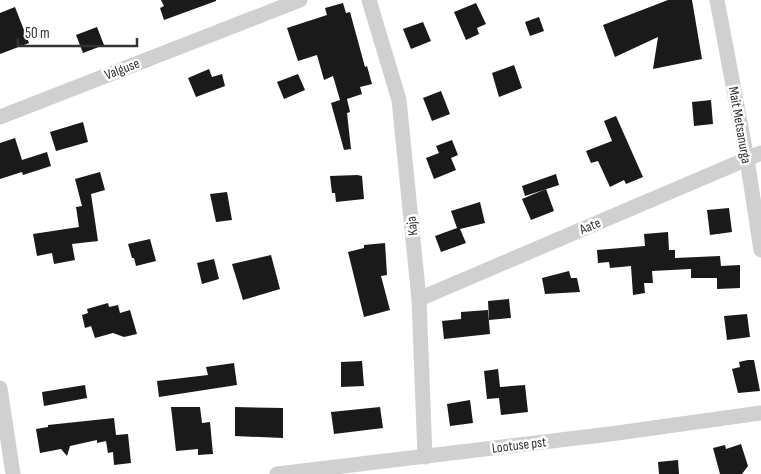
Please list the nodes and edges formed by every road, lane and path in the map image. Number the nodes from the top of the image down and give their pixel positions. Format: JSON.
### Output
{"nodes":[{"id":1,"x":300,"y":0,"type":"edge"},
{"id":2,"x":368,"y":0,"type":"edge"},
{"id":3,"x":717,"y":0,"type":"edge"},
{"id":4,"x":0,"y":117,"type":"edge"},
{"id":5,"x":761,"y":153,"type":"edge"},
{"id":6,"x":746,"y":159,"type":"junction"},
{"id":7,"x":761,"y":250,"type":"edge"},
{"id":8,"x":419,"y":299,"type":"junction"},
{"id":9,"x":0,"y":388,"type":"edge"},
{"id":10,"x":761,"y":413,"type":"edge"},
{"id":11,"x":425,"y":457,"type":"junction"},
{"id":12,"x":13,"y":474,"type":"edge"},
{"id":13,"x":277,"y":474,"type":"edge"}],
"edges":[{"from":1,"to":4,"type":"street","name":"Valguse"},
{"from":2,"to":8,"type":"street","name":"Kaja"},
{"from":3,"to":6,"type":"street","name":"Mait Metsanurga"},
{"from":5,"to":6,"type":"street","name":"Aate"},
{"from":6,"to":7,"type":"street","name":"Mait Metsanurga"},
{"from":6,"to":8,"type":"street","name":"Aate"},
{"from":8,"to":11,"type":"street","name":"Kaja"},
{"from":9,"to":12,"type":"street"},
{"from":10,"to":11,"type":"street","name":"Lootuse pst"},
{"from":11,"to":13,"type":"street","name":"Lootuse pst"}]}
